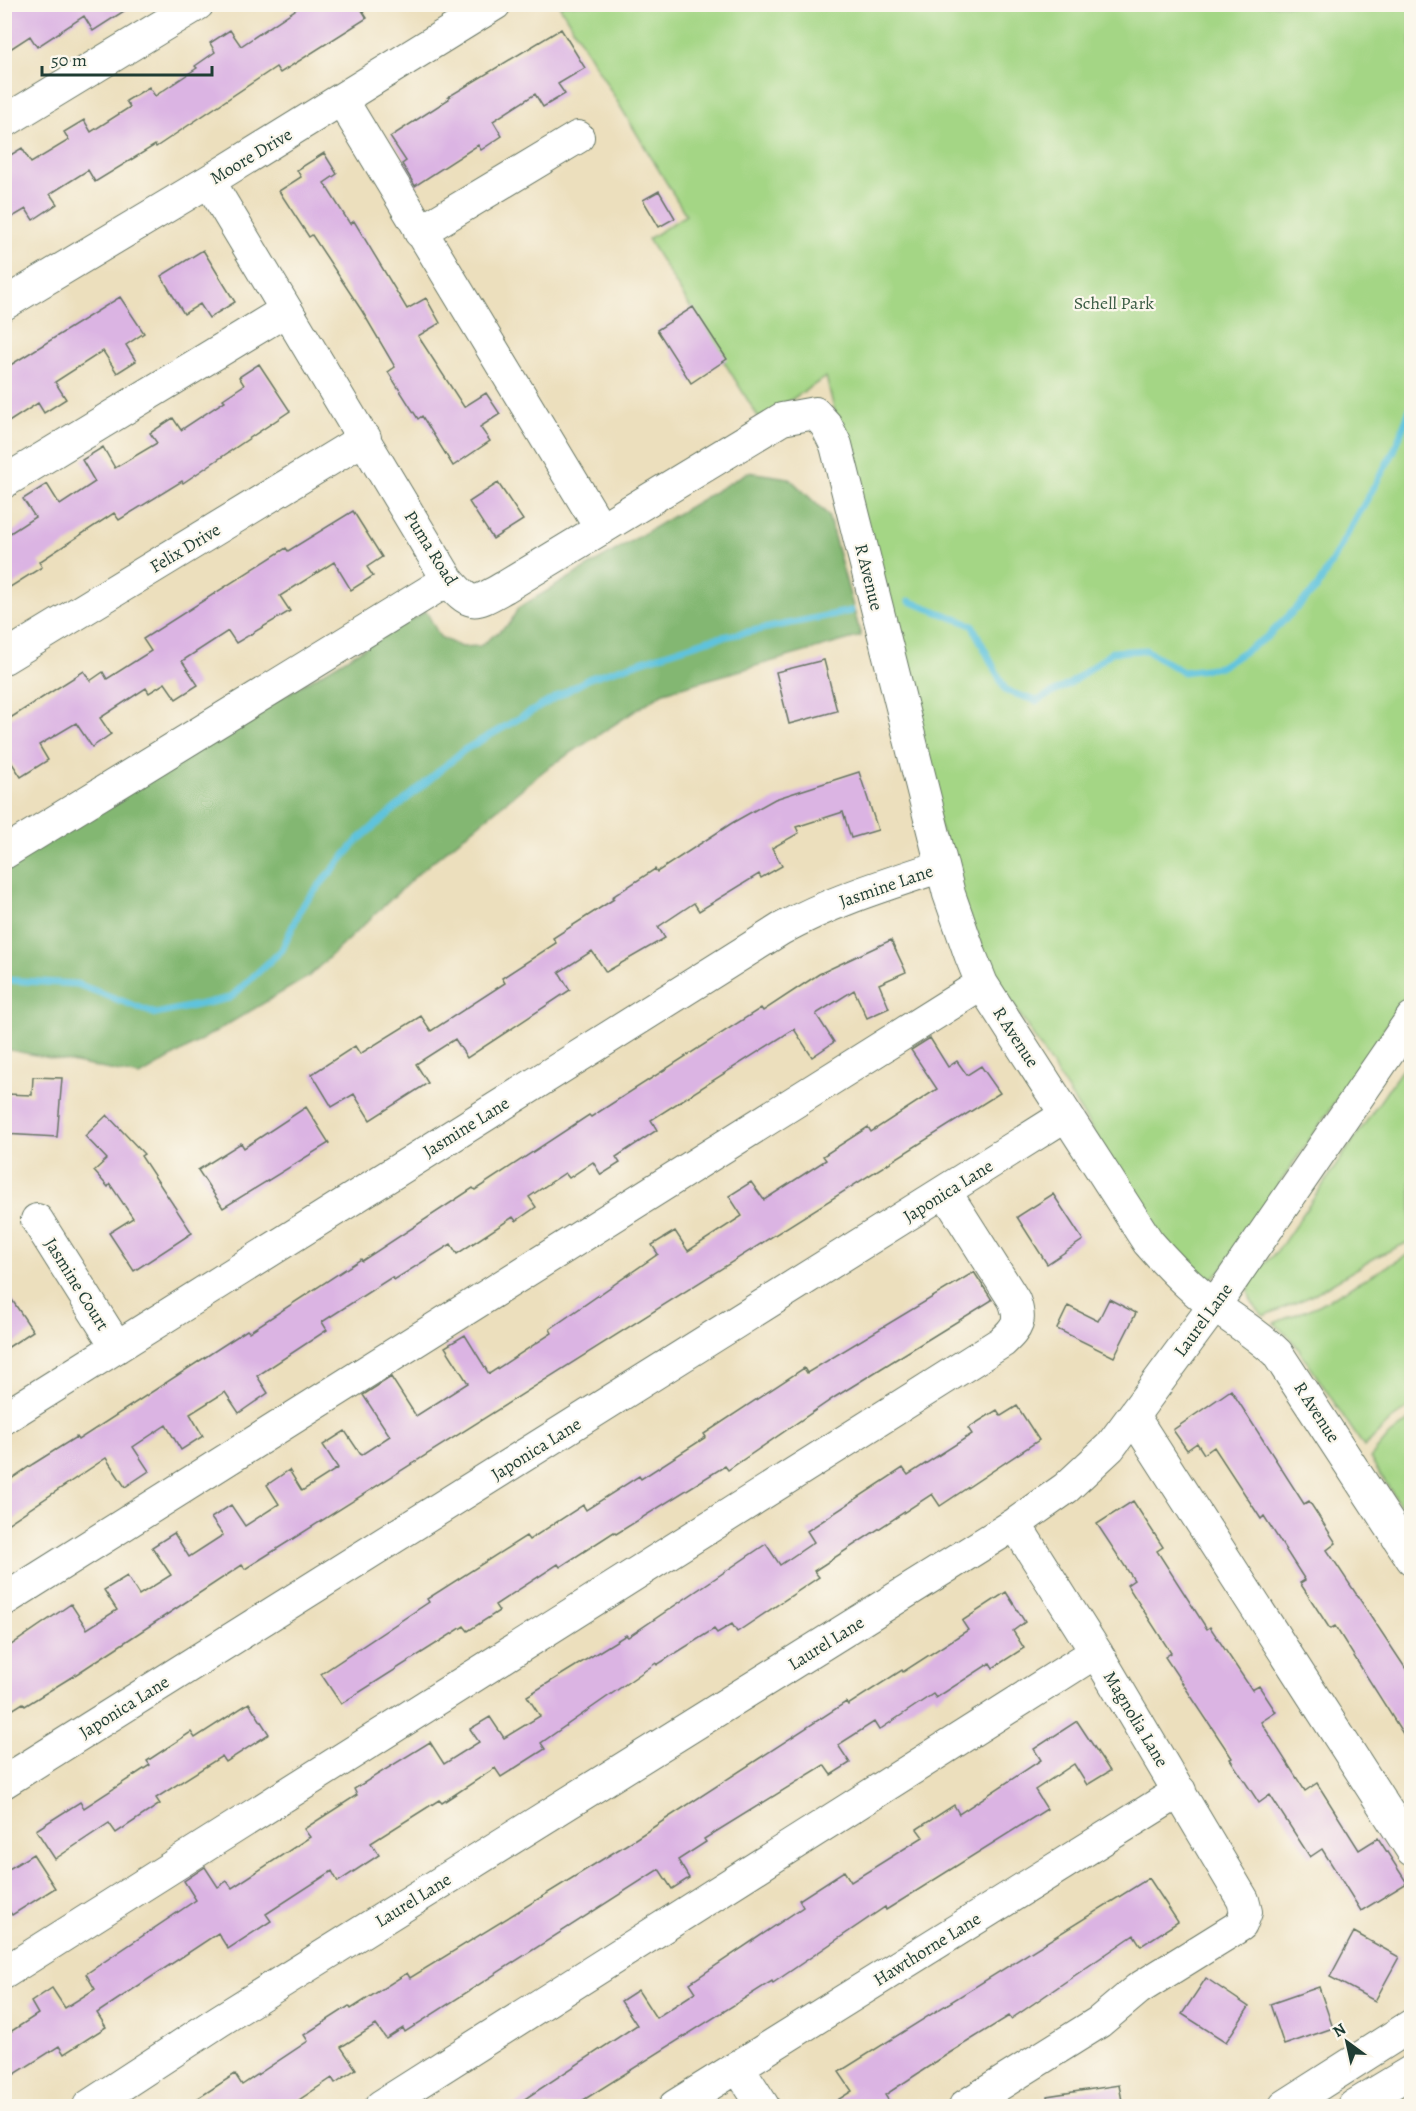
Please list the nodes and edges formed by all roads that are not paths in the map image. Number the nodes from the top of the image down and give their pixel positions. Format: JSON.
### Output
{"nodes":[{"id":1,"x":198,"y":4,"type":"edge"},
{"id":2,"x":495,"y":4,"type":"edge"},
{"id":3,"x":453,"y":15,"type":"edge"},
{"id":4,"x":342,"y":100,"type":"junction"},
{"id":5,"x":4,"y":122,"type":"edge"},
{"id":6,"x":578,"y":137,"type":"dead end"},
{"id":7,"x":209,"y":182,"type":"junction"},
{"id":8,"x":420,"y":232,"type":"junction"},
{"id":9,"x":4,"y":304,"type":"edge"},
{"id":10,"x":285,"y":311,"type":"junction"},
{"id":11,"x":815,"y":413,"type":"joint"},
{"id":12,"x":365,"y":438,"type":"junction"},
{"id":13,"x":4,"y":482,"type":"edge"},
{"id":14,"x":602,"y":529,"type":"junction"},
{"id":15,"x":448,"y":580,"type":"junction"},
{"id":16,"x":4,"y":658,"type":"edge"},
{"id":17,"x":4,"y":853,"type":"edge"},
{"id":18,"x":942,"y":866,"type":"junction"},
{"id":19,"x":982,"y":984,"type":"junction"},
{"id":20,"x":1412,"y":1018,"type":"edge"},
{"id":21,"x":1066,"y":1115,"type":"junction"},
{"id":22,"x":946,"y":1193,"type":"junction"},
{"id":23,"x":37,"y":1220,"type":"dead end"},
{"id":24,"x":1214,"y":1306,"type":"junction"},
{"id":25,"x":117,"y":1347,"type":"junction"},
{"id":26,"x":1133,"y":1416,"type":"junction"},
{"id":27,"x":4,"y":1418,"type":"edge"},
{"id":28,"x":1015,"y":1524,"type":"junction"},
{"id":29,"x":1412,"y":1559,"type":"edge"},
{"id":30,"x":4,"y":1600,"type":"edge"},
{"id":31,"x":1096,"y":1652,"type":"junction"},
{"id":32,"x":4,"y":1782,"type":"edge"},
{"id":33,"x":1180,"y":1791,"type":"junction"},
{"id":34,"x":1412,"y":1850,"type":"edge"},
{"id":35,"x":4,"y":1973,"type":"edge"},
{"id":36,"x":1412,"y":2025,"type":"edge"},
{"id":37,"x":738,"y":2067,"type":"junction"},
{"id":38,"x":1412,"y":2071,"type":"edge"},
{"id":39,"x":89,"y":2106,"type":"edge"},
{"id":40,"x":381,"y":2106,"type":"edge"},
{"id":41,"x":675,"y":2106,"type":"edge"},
{"id":42,"x":763,"y":2106,"type":"edge"},
{"id":43,"x":965,"y":2106,"type":"edge"},
{"id":44,"x":1285,"y":2106,"type":"edge"},
{"id":45,"x":1353,"y":2106,"type":"edge"}],
"edges":[{"from":1,"to":5,"type":"street"},
{"from":2,"to":3,"type":"street","name":"Moore Drive"},
{"from":3,"to":4,"type":"street","name":"Moore Drive"},
{"from":4,"to":7,"type":"street","name":"Moore Drive"},
{"from":4,"to":8,"type":"street"},
{"from":6,"to":8,"type":"street"},
{"from":7,"to":9,"type":"street","name":"Moore Drive"},
{"from":7,"to":10,"type":"street","name":"Puma Road"},
{"from":8,"to":14,"type":"street"},
{"from":10,"to":12,"type":"street","name":"Puma Road"},
{"from":10,"to":13,"type":"street"},
{"from":11,"to":14,"type":"street","name":"Puma Road"},
{"from":11,"to":18,"type":"street","name":"R Avenue"},
{"from":12,"to":15,"type":"street","name":"Puma Road"},
{"from":12,"to":16,"type":"street","name":"Felix Drive"},
{"from":14,"to":15,"type":"street","name":"Puma Road"},
{"from":15,"to":17,"type":"street"},
{"from":18,"to":19,"type":"street","name":"R Avenue"},
{"from":18,"to":25,"type":"street","name":"Jasmine Lane"},
{"from":19,"to":21,"type":"street","name":"R Avenue"},
{"from":19,"to":30,"type":"street"},
{"from":20,"to":24,"type":"street","name":"Laurel Lane"},
{"from":21,"to":22,"type":"street","name":"Japonica Lane"},
{"from":21,"to":24,"type":"street","name":"R Avenue"},
{"from":22,"to":32,"type":"street","name":"Japonica Lane"},
{"from":22,"to":35,"type":"street"},
{"from":23,"to":25,"type":"street","name":"Jasmine Court"},
{"from":24,"to":26,"type":"street","name":"Laurel Lane"},
{"from":24,"to":29,"type":"street","name":"R Avenue"},
{"from":25,"to":27,"type":"street","name":"Jasmine Lane"},
{"from":26,"to":28,"type":"street","name":"Laurel Lane"},
{"from":26,"to":34,"type":"street"},
{"from":28,"to":31,"type":"street","name":"Magnolia Lane"},
{"from":28,"to":39,"type":"street","name":"Laurel Lane"},
{"from":31,"to":33,"type":"street","name":"Magnolia Lane"},
{"from":31,"to":40,"type":"street"},
{"from":33,"to":37,"type":"street","name":"Hawthorne Lane"},
{"from":33,"to":43,"type":"street","name":"Magnolia Lane"},
{"from":36,"to":44,"type":"street"},
{"from":37,"to":41,"type":"street","name":"Hawthorne Lane"},
{"from":37,"to":42,"type":"street"},
{"from":38,"to":45,"type":"street"}]}
